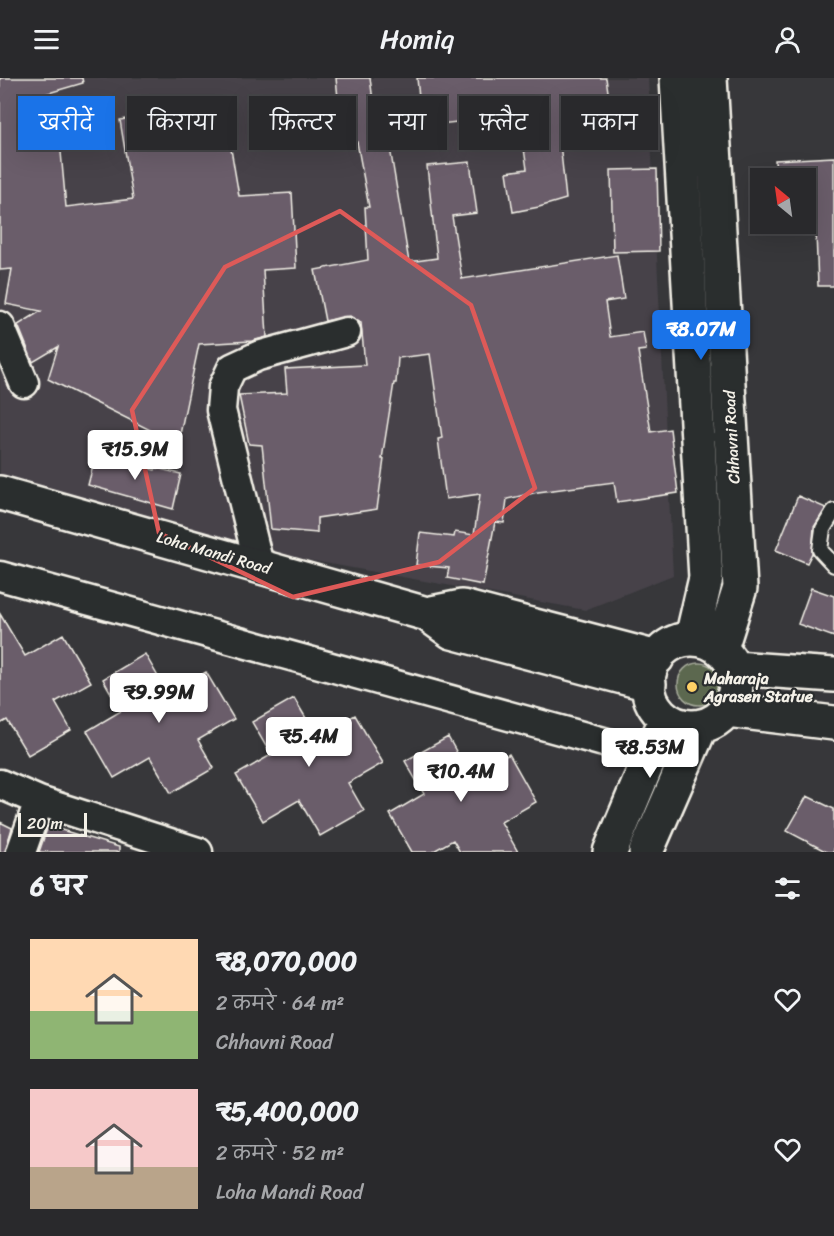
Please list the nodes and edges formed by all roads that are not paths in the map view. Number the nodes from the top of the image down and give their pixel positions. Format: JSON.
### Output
{"nodes":[{"id":1,"x":677,"y":78,"type":"edge"},
{"id":2,"x":710,"y":78,"type":"edge"},
{"id":3,"x":0,"y":326,"type":"edge"},
{"id":4,"x":346,"y":332,"type":"dead end"},
{"id":5,"x":24,"y":383,"type":"dead end"},
{"id":6,"x":0,"y":493,"type":"edge"},
{"id":7,"x":834,"y":511,"type":"edge"},
{"id":8,"x":259,"y":565,"type":"junction"},
{"id":9,"x":834,"y":565,"type":"edge"},
{"id":10,"x":0,"y":576,"type":"edge"},
{"id":11,"x":716,"y":652,"type":"junction"},
{"id":12,"x":653,"y":671,"type":"junction"},
{"id":13,"x":834,"y":675,"type":"edge"},
{"id":14,"x":714,"y":718,"type":"junction"},
{"id":15,"x":666,"y":719,"type":"junction"},
{"id":16,"x":834,"y":723,"type":"edge"},
{"id":17,"x":651,"y":755,"type":"junction"},
{"id":18,"x":0,"y":784,"type":"edge"},
{"id":19,"x":39,"y":801,"type":"junction"},
{"id":20,"x":21,"y":852,"type":"edge"},
{"id":21,"x":198,"y":852,"type":"edge"},
{"id":22,"x":610,"y":852,"type":"edge"},
{"id":23,"x":646,"y":852,"type":"edge"}],
"edges":[{"from":1,"to":11,"type":"main road","name":"Chhavni Road"},
{"from":2,"to":11,"type":"main road","name":"Chhavni Road"},
{"from":3,"to":5,"type":"street"},
{"from":4,"to":8,"type":"street"},
{"from":6,"to":8,"type":"main road","name":"Loha Mandi Road"},
{"from":7,"to":9,"type":"lane"},
{"from":8,"to":12,"type":"main road","name":"Loha Mandi Road"},
{"from":10,"to":17,"type":"street"},
{"from":11,"to":12,"type":"main road"},
{"from":11,"to":13,"type":"main road"},
{"from":11,"to":14,"type":"main road"},
{"from":12,"to":15,"type":"main road"},
{"from":14,"to":15,"type":"main road"},
{"from":14,"to":16,"type":"main road"},
{"from":14,"to":23,"type":"main road"},
{"from":15,"to":17,"type":"main road"},
{"from":17,"to":22,"type":"main road"},
{"from":18,"to":19,"type":"street"},
{"from":19,"to":20,"type":"street"},
{"from":19,"to":21,"type":"street"}]}
